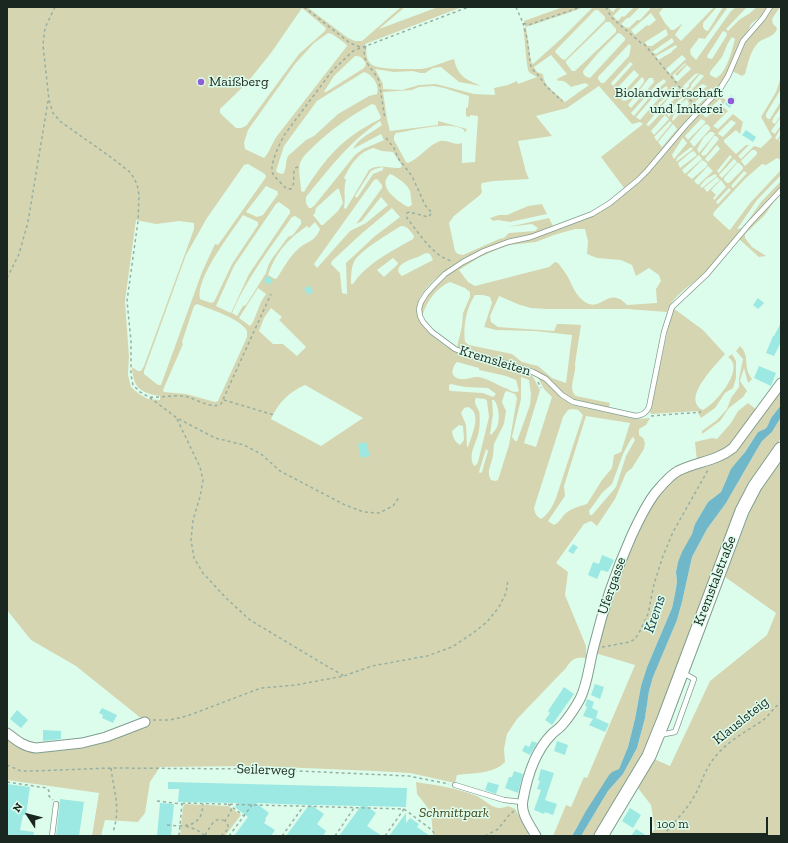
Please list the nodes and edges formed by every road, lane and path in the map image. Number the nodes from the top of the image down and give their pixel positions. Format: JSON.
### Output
{"nodes":[{"id":1,"x":55,"y":7,"type":"edge"},
{"id":2,"x":304,"y":7,"type":"edge"},
{"id":3,"x":470,"y":7,"type":"edge"},
{"id":4,"x":516,"y":7,"type":"edge"},
{"id":5,"x":580,"y":7,"type":"edge"},
{"id":6,"x":606,"y":7,"type":"edge"},
{"id":7,"x":770,"y":7,"type":"edge"},
{"id":8,"x":523,"y":23,"type":"junction"},
{"id":9,"x":366,"y":46,"type":"junction"},
{"id":10,"x":360,"y":47,"type":"junction"},
{"id":11,"x":49,"y":100,"type":"junction"},
{"id":12,"x":562,"y":101,"type":"dead end"},
{"id":13,"x":698,"y":111,"type":"junction"},
{"id":14,"x":385,"y":119,"type":"dead end"},
{"id":15,"x":386,"y":138,"type":"dead end"},
{"id":16,"x":298,"y":167,"type":"dead end"},
{"id":17,"x":781,"y":190,"type":"edge"},
{"id":18,"x":463,"y":262,"type":"junction"},
{"id":19,"x":7,"y":278,"type":"edge"},
{"id":20,"x":271,"y":294,"type":"dead end"},
{"id":21,"x":781,"y":383,"type":"edge"},
{"id":22,"x":149,"y":397,"type":"junction"},
{"id":23,"x":224,"y":400,"type":"junction"},
{"id":24,"x":646,"y":412,"type":"junction"},
{"id":25,"x":701,"y":412,"type":"dead end"},
{"id":26,"x":274,"y":416,"type":"dead end"},
{"id":27,"x":177,"y":418,"type":"junction"},
{"id":28,"x":781,"y":449,"type":"edge"},
{"id":29,"x":714,"y":459,"type":"junction"},
{"id":30,"x":400,"y":496,"type":"dead end"},
{"id":31,"x":508,"y":580,"type":"dead end"},
{"id":32,"x":593,"y":647,"type":"junction"},
{"id":33,"x":681,"y":673,"type":"junction"},
{"id":34,"x":344,"y":676,"type":"junction"},
{"id":35,"x":781,"y":702,"type":"edge"},
{"id":36,"x":145,"y":722,"type":"joint"},
{"id":37,"x":7,"y":733,"type":"edge"},
{"id":38,"x":658,"y":735,"type":"junction"},
{"id":39,"x":7,"y":765,"type":"edge"},
{"id":40,"x":111,"y":768,"type":"junction"},
{"id":41,"x":7,"y":782,"type":"edge"},
{"id":42,"x":455,"y":785,"type":"joint"},
{"id":43,"x":157,"y":802,"type":"dead end"},
{"id":44,"x":522,"y":803,"type":"junction"},
{"id":45,"x":56,"y":804,"type":"joint"},
{"id":46,"x":182,"y":804,"type":"junction"},
{"id":47,"x":203,"y":804,"type":"junction"},
{"id":48,"x":228,"y":804,"type":"junction"},
{"id":49,"x":252,"y":805,"type":"junction"},
{"id":50,"x":232,"y":807,"type":"junction"},
{"id":51,"x":304,"y":807,"type":"junction"},
{"id":52,"x":354,"y":808,"type":"junction"},
{"id":53,"x":404,"y":809,"type":"junction"},
{"id":54,"x":244,"y":816,"type":"junction"},
{"id":55,"x":225,"y":821,"type":"junction"},
{"id":56,"x":168,"y":825,"type":"dead end"},
{"id":57,"x":180,"y":826,"type":"junction"},
{"id":58,"x":186,"y":826,"type":"junction"},
{"id":59,"x":113,"y":832,"type":"dead end"},
{"id":60,"x":52,"y":836,"type":"edge"},
{"id":61,"x":178,"y":836,"type":"edge"},
{"id":62,"x":205,"y":836,"type":"edge"},
{"id":63,"x":221,"y":836,"type":"edge"},
{"id":64,"x":229,"y":836,"type":"edge"},
{"id":65,"x":282,"y":836,"type":"edge"},
{"id":66,"x":335,"y":836,"type":"edge"},
{"id":67,"x":385,"y":836,"type":"edge"},
{"id":68,"x":436,"y":836,"type":"edge"},
{"id":69,"x":485,"y":836,"type":"edge"},
{"id":70,"x":536,"y":836,"type":"edge"},
{"id":71,"x":601,"y":836,"type":"edge"},
{"id":72,"x":663,"y":836,"type":"edge"}],
"edges":[{"from":1,"to":11,"type":"path"},
{"from":2,"to":10,"type":"path"},
{"from":3,"to":9,"type":"path"},
{"from":4,"to":8,"type":"path"},
{"from":5,"to":8,"type":"path"},
{"from":6,"to":13,"type":"path"},
{"from":7,"to":13,"type":"lane","name":"Kremsleiten"},
{"from":8,"to":12,"type":"path"},
{"from":9,"to":10,"type":"path"},
{"from":9,"to":14,"type":"path"},
{"from":10,"to":16,"type":"path"},
{"from":11,"to":19,"type":"path"},
{"from":11,"to":22,"type":"path"},
{"from":13,"to":18,"type":"lane","name":"Kremsleiten"},
{"from":15,"to":18,"type":"path"},
{"from":17,"to":24,"type":"lane"},
{"from":18,"to":24,"type":"lane","name":"Kremsleiten"},
{"from":20,"to":23,"type":"path"},
{"from":21,"to":29,"type":"street","name":"Ufergasse"},
{"from":22,"to":23,"type":"path"},
{"from":22,"to":27,"type":"path"},
{"from":23,"to":26,"type":"path"},
{"from":24,"to":25,"type":"path"},
{"from":27,"to":30,"type":"path"},
{"from":27,"to":34,"type":"path"},
{"from":28,"to":33,"type":"main road","name":"Kremstalstraße"},
{"from":29,"to":32,"type":"street","name":"Ufergasse"},
{"from":29,"to":32,"type":"path"},
{"from":31,"to":34,"type":"path"},
{"from":32,"to":44,"type":"street","name":"Ufergasse"},
{"from":33,"to":38,"type":"main road","name":"Kremstalstraße"},
{"from":33,"to":38,"type":"lane"},
{"from":34,"to":36,"type":"path"},
{"from":35,"to":72,"type":"path","name":"Klauslsteig"},
{"from":36,"to":37,"type":"street"},
{"from":38,"to":71,"type":"main road","name":"Kremstalstraße"},
{"from":39,"to":40,"type":"path","name":"Seilerweg"},
{"from":40,"to":42,"type":"path","name":"Seilerweg"},
{"from":40,"to":59,"type":"path"},
{"from":41,"to":45,"type":"path"},
{"from":42,"to":44,"type":"lane"},
{"from":43,"to":46,"type":"path"},
{"from":44,"to":69,"type":"path"},
{"from":44,"to":70,"type":"street"},
{"from":45,"to":60,"type":"lane"},
{"from":46,"to":47,"type":"path"},
{"from":46,"to":57,"type":"path"},
{"from":47,"to":48,"type":"path"},
{"from":47,"to":58,"type":"path"},
{"from":48,"to":49,"type":"path"},
{"from":48,"to":50,"type":"path"},
{"from":49,"to":51,"type":"path"},
{"from":49,"to":54,"type":"path"},
{"from":50,"to":54,"type":"path"},
{"from":50,"to":55,"type":"path"},
{"from":51,"to":52,"type":"path"},
{"from":51,"to":65,"type":"path"},
{"from":52,"to":53,"type":"path"},
{"from":52,"to":66,"type":"path"},
{"from":53,"to":67,"type":"path"},
{"from":53,"to":68,"type":"path"},
{"from":54,"to":64,"type":"path"},
{"from":55,"to":62,"type":"path"},
{"from":55,"to":63,"type":"path"},
{"from":56,"to":57,"type":"path"},
{"from":57,"to":58,"type":"path"},
{"from":57,"to":61,"type":"path"},
{"from":58,"to":62,"type":"path"}]}
